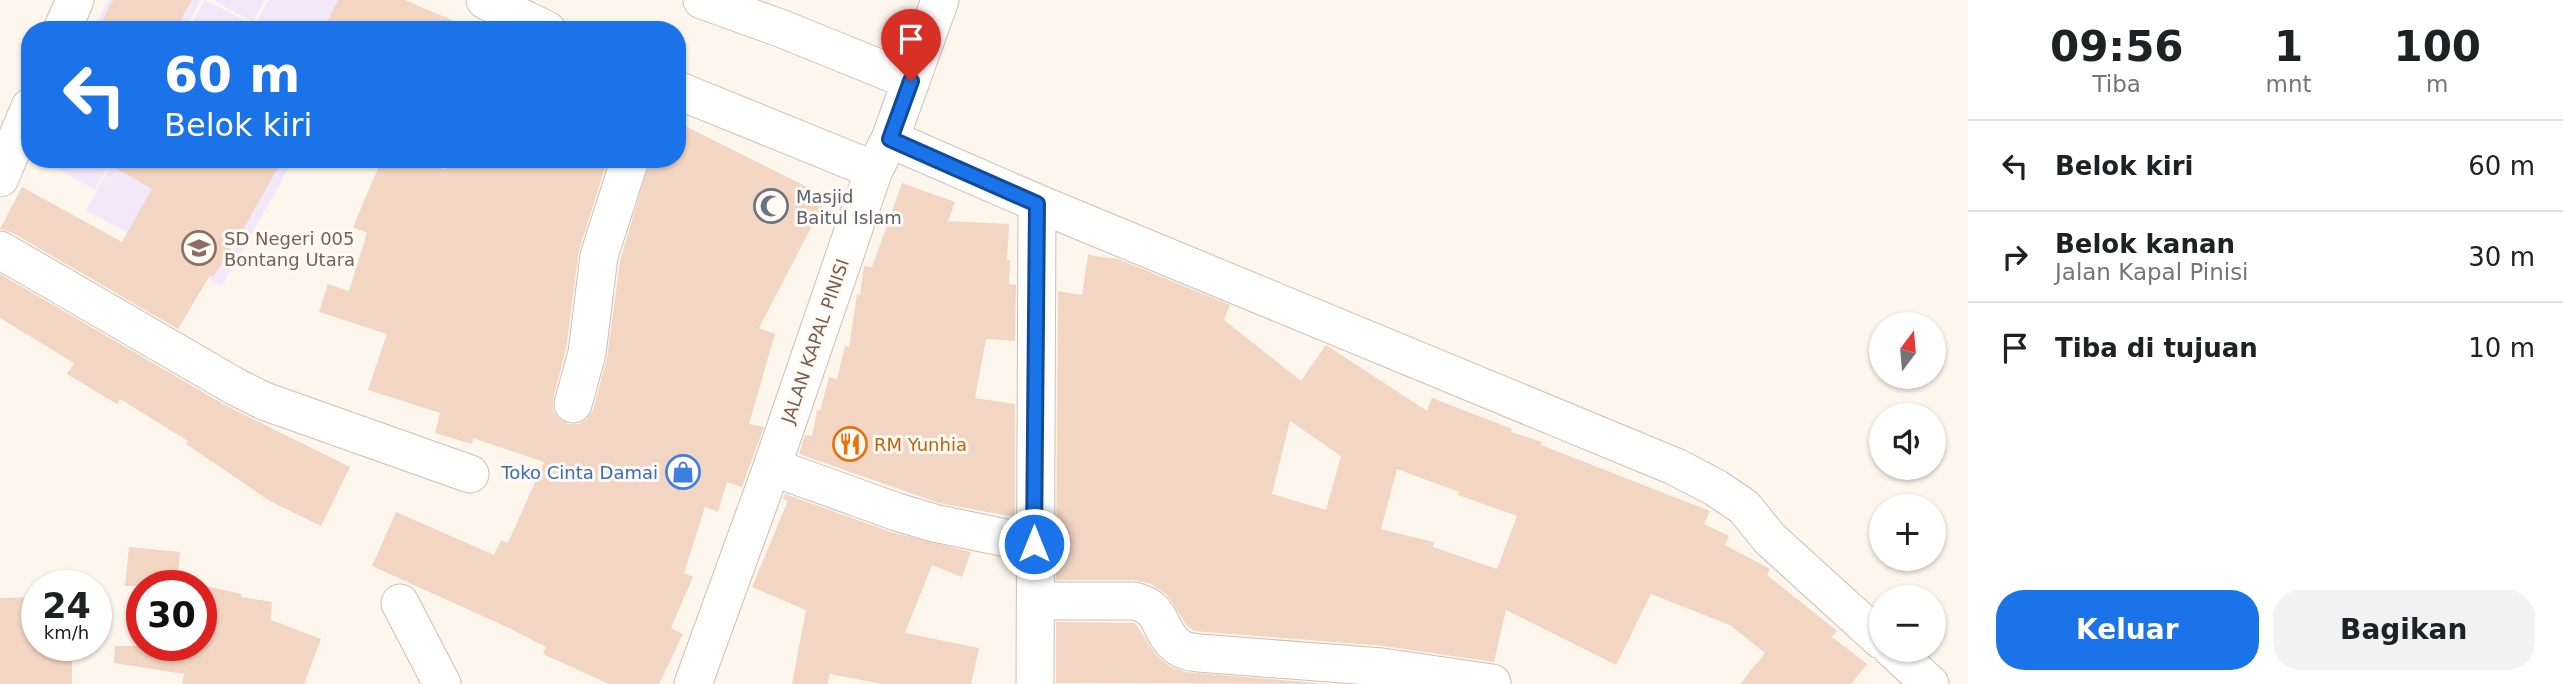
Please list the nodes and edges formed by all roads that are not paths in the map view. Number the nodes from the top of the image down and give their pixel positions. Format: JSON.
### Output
{"nodes":[{"id":1,"x":75,"y":0,"type":"edge"},
{"id":2,"x":485,"y":0,"type":"edge"},
{"id":3,"x":702,"y":0,"type":"edge"},
{"id":4,"x":940,"y":0,"type":"edge"},
{"id":5,"x":66,"y":21,"type":"edge"},
{"id":6,"x":528,"y":21,"type":"edge"},
{"id":7,"x":911,"y":81,"type":"junction"},
{"id":8,"x":686,"y":93,"type":"edge"},
{"id":9,"x":21,"y":128,"type":"edge"},
{"id":10,"x":882,"y":154,"type":"junction"},
{"id":11,"x":626,"y":168,"type":"edge"},
{"id":12,"x":0,"y":178,"type":"edge"},
{"id":13,"x":1037,"y":204,"type":"junction"},
{"id":14,"x":0,"y":250,"type":"edge"},
{"id":15,"x":573,"y":404,"type":"dead end"},
{"id":16,"x":772,"y":467,"type":"junction"},
{"id":17,"x":470,"y":474,"type":"dead end"},
{"id":18,"x":1034,"y":544,"type":"junction"},
{"id":19,"x":1036,"y":601,"type":"junction"},
{"id":20,"x":400,"y":603,"type":"dead end"},
{"id":21,"x":1869,"y":629,"type":"edge"},
{"id":22,"x":1906,"y":662,"type":"edge"},
{"id":23,"x":1492,"y":682,"type":"edge"},
{"id":24,"x":442,"y":684,"type":"edge"},
{"id":25,"x":693,"y":684,"type":"edge"},
{"id":26,"x":1035,"y":684,"type":"edge"},
{"id":27,"x":1930,"y":684,"type":"edge"}],
"edges":[{"from":1,"to":5,"type":"street"},
{"from":2,"to":6,"type":"street"},
{"from":3,"to":7,"type":"street"},
{"from":4,"to":7,"type":"street","name":"JALAN KAPAL PINISI"},
{"from":7,"to":10,"type":"street","name":"JALAN KAPAL PINISI"},
{"from":8,"to":10,"type":"street"},
{"from":9,"to":12,"type":"street"},
{"from":10,"to":13,"type":"street"},
{"from":10,"to":16,"type":"street","name":"JALAN KAPAL PINISI"},
{"from":11,"to":15,"type":"street"},
{"from":13,"to":18,"type":"street"},
{"from":13,"to":21,"type":"street"},
{"from":14,"to":17,"type":"street"},
{"from":16,"to":18,"type":"street"},
{"from":16,"to":25,"type":"street","name":"JALAN KAPAL PINISI"},
{"from":18,"to":19,"type":"street"},
{"from":19,"to":23,"type":"street"},
{"from":19,"to":26,"type":"street"},
{"from":20,"to":24,"type":"street"},
{"from":22,"to":27,"type":"street"}]}
